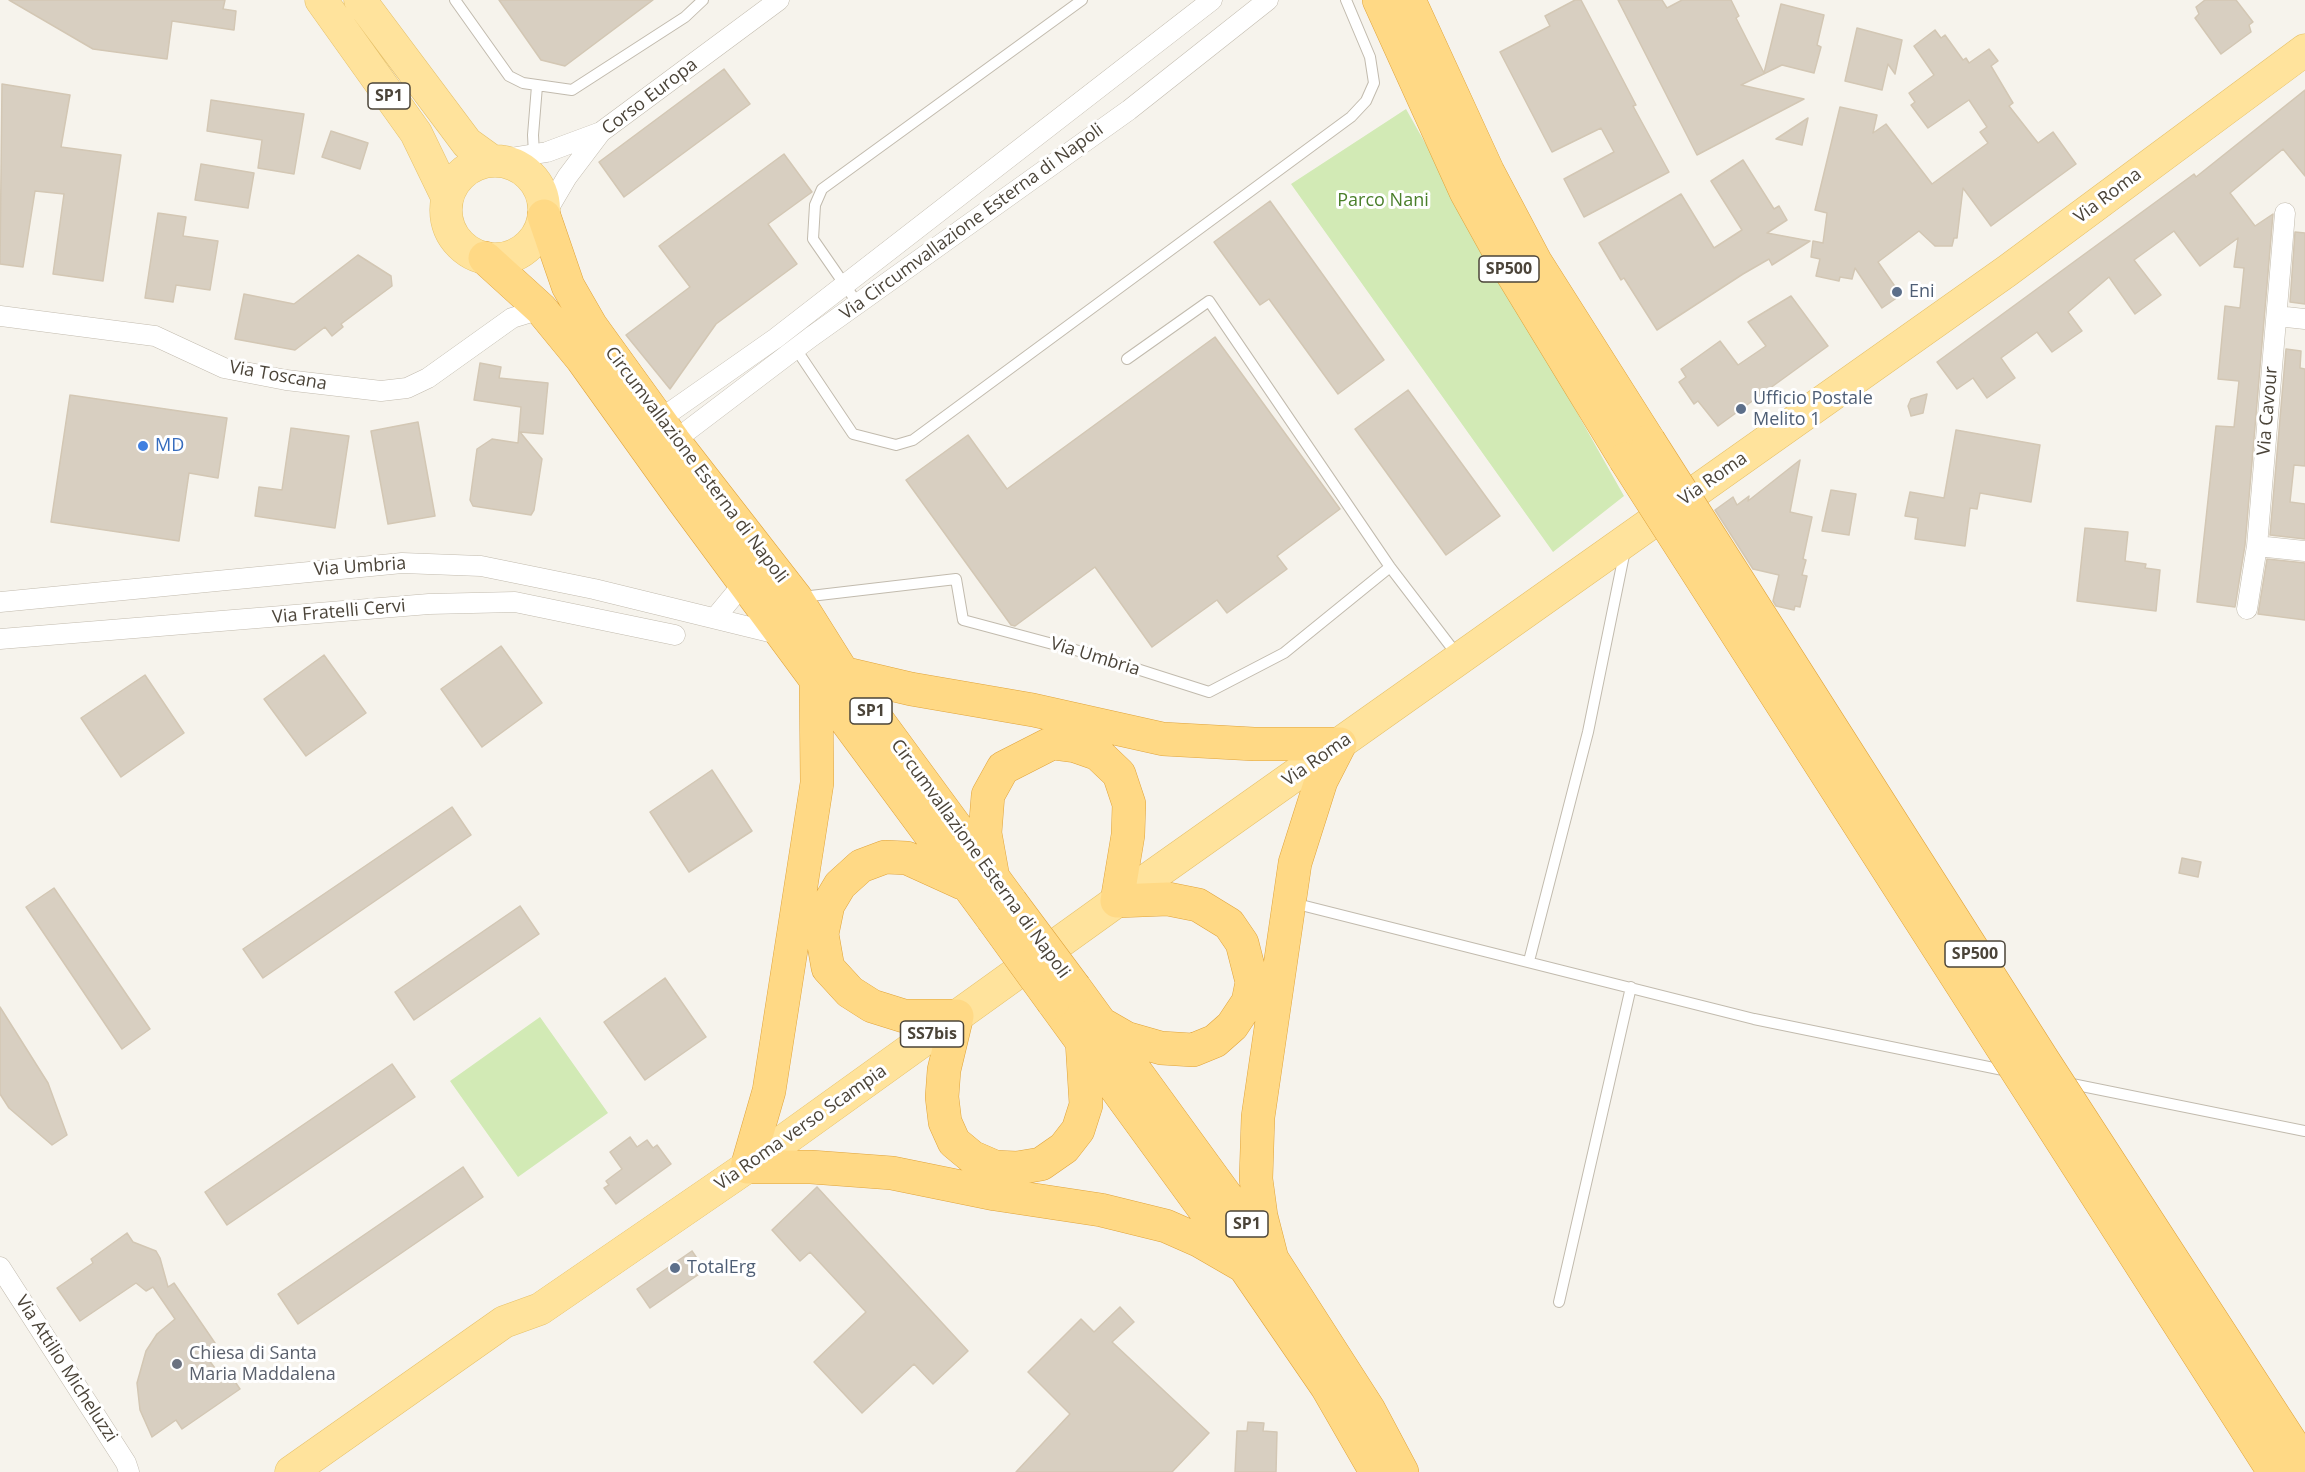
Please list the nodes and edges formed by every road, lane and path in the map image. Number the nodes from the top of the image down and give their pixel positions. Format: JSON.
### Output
{"nodes":[{"id":1,"x":321,"y":0,"type":"edge"},
{"id":2,"x":360,"y":0,"type":"edge"},
{"id":3,"x":455,"y":0,"type":"edge"},
{"id":4,"x":704,"y":0,"type":"edge"},
{"id":5,"x":779,"y":0,"type":"edge"},
{"id":6,"x":1082,"y":0,"type":"edge"},
{"id":7,"x":1212,"y":0,"type":"edge"},
{"id":8,"x":1268,"y":0,"type":"edge"},
{"id":9,"x":1346,"y":0,"type":"edge"},
{"id":10,"x":1379,"y":0,"type":"edge"},
{"id":11,"x":1409,"y":0,"type":"edge"},
{"id":12,"x":2305,"y":50,"type":"edge"},
{"id":13,"x":1423,"y":65,"type":"junction"},
{"id":14,"x":537,"y":86,"type":"junction"},
{"id":15,"x":601,"y":132,"type":"junction"},
{"id":16,"x":534,"y":154,"type":"junction"},
{"id":17,"x":492,"y":160,"type":"junction"},
{"id":18,"x":447,"y":197,"type":"junction"},
{"id":19,"x":2285,"y":213,"type":"dead end"},
{"id":20,"x":544,"y":216,"type":"junction"},
{"id":21,"x":485,"y":258,"type":"junction"},
{"id":22,"x":844,"y":285,"type":"junction"},
{"id":23,"x":858,"y":303,"type":"junction"},
{"id":24,"x":541,"y":309,"type":"junction"},
{"id":25,"x":0,"y":316,"type":"edge"},
{"id":26,"x":2277,"y":316,"type":"junction"},
{"id":27,"x":2305,"y":319,"type":"edge"},
{"id":28,"x":796,"y":349,"type":"junction"},
{"id":29,"x":1127,"y":359,"type":"dead end"},
{"id":30,"x":667,"y":431,"type":"junction"},
{"id":31,"x":1637,"y":450,"type":"junction"},
{"id":32,"x":1627,"y":540,"type":"junction"},
{"id":33,"x":2257,"y":546,"type":"junction"},
{"id":34,"x":2305,"y":551,"type":"edge"},
{"id":35,"x":1390,"y":567,"type":"junction"},
{"id":36,"x":744,"y":583,"type":"junction"},
{"id":37,"x":796,"y":598,"type":"junction"},
{"id":38,"x":0,"y":602,"type":"edge"},
{"id":39,"x":2247,"y":609,"type":"dead end"},
{"id":40,"x":715,"y":618,"type":"junction"},
{"id":41,"x":675,"y":635,"type":"dead end"},
{"id":42,"x":782,"y":635,"type":"junction"},
{"id":43,"x":0,"y":639,"type":"edge"},
{"id":44,"x":1460,"y":659,"type":"junction"},
{"id":45,"x":830,"y":676,"type":"junction"},
{"id":46,"x":1340,"y":744,"type":"junction"},
{"id":47,"x":991,"y":896,"type":"junction"},
{"id":48,"x":1117,"y":901,"type":"junction"},
{"id":49,"x":1288,"y":902,"type":"junction"},
{"id":50,"x":1528,"y":961,"type":"junction"},
{"id":51,"x":1631,"y":987,"type":"junction"},
{"id":52,"x":957,"y":1016,"type":"junction"},
{"id":53,"x":1091,"y":1032,"type":"junction"},
{"id":54,"x":2305,"y":1131,"type":"edge"},
{"id":55,"x":747,"y":1167,"type":"junction"},
{"id":56,"x":1259,"y":1263,"type":"junction"},
{"id":57,"x":0,"y":1268,"type":"edge"},
{"id":58,"x":1559,"y":1302,"type":"dead end"},
{"id":59,"x":540,"y":1309,"type":"junction"},
{"id":60,"x":2305,"y":1464,"type":"edge"},
{"id":61,"x":129,"y":1472,"type":"edge"},
{"id":62,"x":291,"y":1472,"type":"edge"},
{"id":63,"x":325,"y":1472,"type":"edge"},
{"id":64,"x":1376,"y":1472,"type":"edge"},
{"id":65,"x":1402,"y":1472,"type":"edge"},
{"id":66,"x":2274,"y":1472,"type":"edge"}],
"edges":[{"from":1,"to":18,"type":"main road","number":"SP1"},
{"from":2,"to":17,"type":"main road","number":"SP1"},
{"from":3,"to":14,"type":"lane"},
{"from":4,"to":14,"type":"lane"},
{"from":5,"to":15,"type":"street","name":"Corso Europa"},
{"from":6,"to":22,"type":"lane"},
{"from":7,"to":22,"type":"street","name":"Via Circumvallazione Esterna di Napoli"},
{"from":8,"to":23,"type":"street","name":"Via Circumvallazione Esterna di Napoli"},
{"from":9,"to":28,"type":"lane"},
{"from":10,"to":13,"type":"highway","number":"SP500"},
{"from":11,"to":13,"type":"highway","number":"SP500"},
{"from":12,"to":32,"type":"main road","name":"Via Roma"},
{"from":13,"to":31,"type":"highway","number":"SP500"},
{"from":14,"to":16,"type":"lane"},
{"from":15,"to":16,"type":"street"},
{"from":15,"to":20,"type":"street","name":"Corso Europa"},
{"from":16,"to":17,"type":"street"},
{"from":17,"to":18,"type":"main road"},
{"from":17,"to":20,"type":"main road"},
{"from":18,"to":21,"type":"main road"},
{"from":19,"to":26,"type":"street","name":"Via Cavour"},
{"from":20,"to":21,"type":"main road"},
{"from":20,"to":30,"type":"highway","name":"Circumvallazione Esterna di Napoli","number":"SP1"},
{"from":21,"to":24,"type":"highway","name":"Circumvallazione Esterna di Napoli","number":"SP1"},
{"from":22,"to":23,"type":"lane"},
{"from":22,"to":30,"type":"street","name":"Via Circumvallazione Esterna di Napoli"},
{"from":23,"to":28,"type":"street","name":"Via Circumvallazione Esterna di Napoli"},
{"from":24,"to":25,"type":"street","name":"Via Toscana"},
{"from":24,"to":36,"type":"highway","name":"Circumvallazione Esterna di Napoli","number":"SP1"},
{"from":26,"to":27,"type":"street"},
{"from":26,"to":33,"type":"street","name":"Via Cavour"},
{"from":28,"to":30,"type":"street","name":"Via Circumvallazione Esterna di Napoli"},
{"from":29,"to":35,"type":"lane"},
{"from":30,"to":37,"type":"highway","name":"Circumvallazione Esterna di Napoli","number":"SP1"},
{"from":31,"to":60,"type":"highway","number":"SP500","bridge":true},
{"from":31,"to":66,"type":"highway","number":"SP500","bridge":true},
{"from":32,"to":44,"type":"main road","name":"Via Roma"},
{"from":32,"to":50,"type":"lane"},
{"from":33,"to":34,"type":"street"},
{"from":33,"to":39,"type":"street","name":"Via Cavour"},
{"from":35,"to":37,"type":"lane","name":"Via Umbria"},
{"from":35,"to":44,"type":"lane"},
{"from":36,"to":40,"type":"street"},
{"from":36,"to":42,"type":"highway","name":"Circumvallazione Esterna di Napoli","number":"SP1"},
{"from":37,"to":45,"type":"highway","name":"Circumvallazione Esterna di Napoli","number":"SP1"},
{"from":38,"to":40,"type":"street","name":"Via Umbria"},
{"from":40,"to":42,"type":"street","name":"Via Umbria"},
{"from":41,"to":43,"type":"street","name":"Via Fratelli Cervi"},
{"from":42,"to":45,"type":"highway","name":"Circumvallazione Esterna di Napoli","number":"SP1"},
{"from":44,"to":46,"type":"main road","name":"Via Roma"},
{"from":45,"to":46,"type":"highway"},
{"from":45,"to":47,"type":"highway","name":"Circumvallazione Esterna di Napoli","number":"SP1"},
{"from":45,"to":55,"type":"highway"},
{"from":46,"to":48,"type":"main road","name":"Via Roma"},
{"from":46,"to":49,"type":"highway"},
{"from":47,"to":48,"type":"highway"},
{"from":47,"to":52,"type":"highway"},
{"from":47,"to":53,"type":"highway","name":"Circumvallazione Esterna di Napoli","number":"SP1","bridge":true},
{"from":48,"to":52,"type":"main road","name":"Via Roma verso Scampia","number":"SS7bis"},
{"from":48,"to":53,"type":"highway"},
{"from":49,"to":50,"type":"lane"},
{"from":49,"to":56,"type":"highway"},
{"from":50,"to":51,"type":"lane"},
{"from":51,"to":54,"type":"lane"},
{"from":51,"to":58,"type":"lane"},
{"from":52,"to":53,"type":"highway"},
{"from":52,"to":55,"type":"main road","name":"Via Roma verso Scampia","number":"SS7bis"},
{"from":53,"to":56,"type":"highway","name":"Circumvallazione Esterna di Napoli","number":"SP1"},
{"from":55,"to":56,"type":"highway"},
{"from":55,"to":59,"type":"main road","name":"Via Roma verso Scampia","number":"SS7bis"},
{"from":56,"to":64,"type":"highway","name":"Circumvallazione Esterna di Napoli","number":"SP1"},
{"from":56,"to":65,"type":"highway","name":"Circumvallazione Esterna di Napoli","number":"SP1"},
{"from":57,"to":61,"type":"street","name":"Via Attilio Micheluzzi"},
{"from":59,"to":62,"type":"main road","name":"Via Roma verso Scampia"},
{"from":59,"to":63,"type":"main road","name":"Via Roma verso Scampia"}]}
